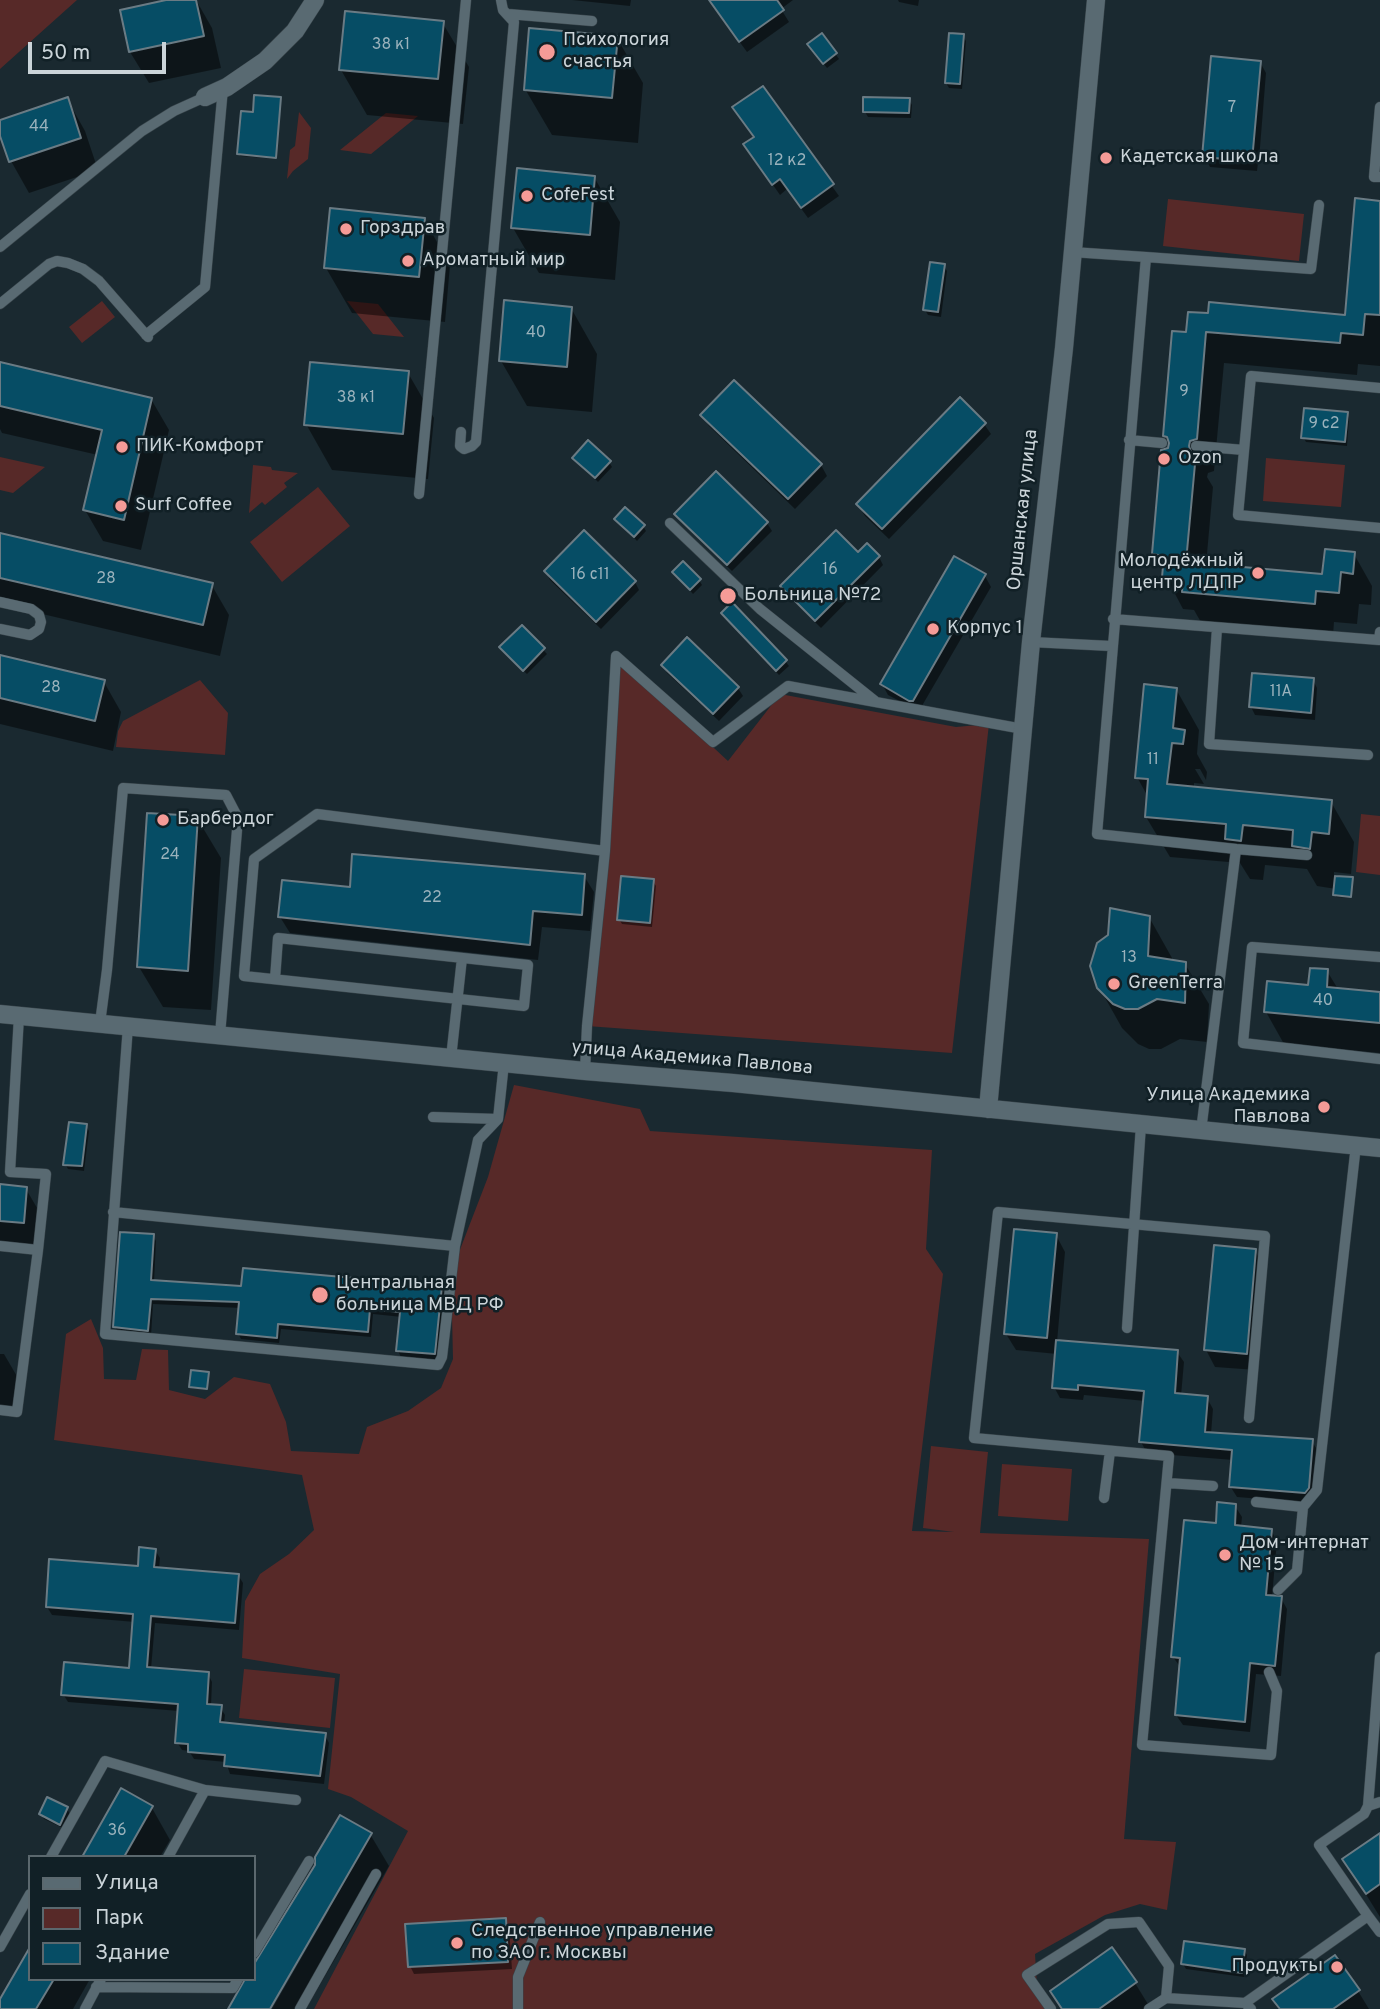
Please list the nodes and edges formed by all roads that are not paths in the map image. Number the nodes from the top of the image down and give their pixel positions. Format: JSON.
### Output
{"nodes":[{"id":1,"x":316,"y":0,"type":"edge"},
{"id":2,"x":466,"y":0,"type":"edge"},
{"id":3,"x":501,"y":0,"type":"edge"},
{"id":4,"x":1096,"y":0,"type":"edge"},
{"id":5,"x":508,"y":13,"type":"junction"},
{"id":6,"x":592,"y":21,"type":"dead end"},
{"id":7,"x":223,"y":88,"type":"junction"},
{"id":8,"x":205,"y":97,"type":"joint"},
{"id":9,"x":1380,"y":107,"type":"edge"},
{"id":10,"x":1380,"y":177,"type":"edge"},
{"id":11,"x":1319,"y":205,"type":"dead end"},
{"id":12,"x":0,"y":247,"type":"edge"},
{"id":13,"x":1072,"y":252,"type":"junction"},
{"id":14,"x":1146,"y":257,"type":"junction"},
{"id":15,"x":0,"y":304,"type":"edge"},
{"id":16,"x":1380,"y":388,"type":"edge"},
{"id":17,"x":461,"y":432,"type":"dead end"},
{"id":18,"x":1129,"y":440,"type":"junction"},
{"id":19,"x":1162,"y":443,"type":"dead end"},
{"id":20,"x":1196,"y":446,"type":"dead end"},
{"id":21,"x":1244,"y":450,"type":"junction"},
{"id":22,"x":419,"y":494,"type":"dead end"},
{"id":23,"x":670,"y":523,"type":"dead end"},
{"id":24,"x":1380,"y":528,"type":"edge"},
{"id":25,"x":0,"y":602,"type":"edge"},
{"id":26,"x":1114,"y":619,"type":"junction"},
{"id":27,"x":1217,"y":628,"type":"junction"},
{"id":28,"x":0,"y":629,"type":"edge"},
{"id":29,"x":1380,"y":632,"type":"edge"},
{"id":30,"x":1031,"y":642,"type":"junction"},
{"id":31,"x":1111,"y":646,"type":"junction"},
{"id":32,"x":878,"y":703,"type":"junction"},
{"id":33,"x":1023,"y":729,"type":"junction"},
{"id":34,"x":1368,"y":755,"type":"dead end"},
{"id":35,"x":1236,"y":849,"type":"junction"},
{"id":36,"x":605,"y":851,"type":"junction"},
{"id":37,"x":1307,"y":855,"type":"dead end"},
{"id":38,"x":1380,"y":957,"type":"edge"},
{"id":39,"x":462,"y":958,"type":"junction"},
{"id":40,"x":275,"y":979,"type":"junction"},
{"id":41,"x":458,"y":999,"type":"junction"},
{"id":42,"x":0,"y":1014,"type":"edge"},
{"id":43,"x":19,"y":1016,"type":"junction"},
{"id":44,"x":100,"y":1023,"type":"junction"},
{"id":45,"x":128,"y":1026,"type":"junction"},
{"id":46,"x":220,"y":1035,"type":"junction"},
{"id":47,"x":451,"y":1058,"type":"junction"},
{"id":48,"x":1380,"y":1059,"type":"edge"},
{"id":49,"x":504,"y":1063,"type":"junction"},
{"id":50,"x":585,"y":1071,"type":"junction"},
{"id":51,"x":988,"y":1109,"type":"junction"},
{"id":52,"x":433,"y":1117,"type":"dead end"},
{"id":53,"x":498,"y":1119,"type":"junction"},
{"id":54,"x":1141,"y":1125,"type":"junction"},
{"id":55,"x":1201,"y":1131,"type":"junction"},
{"id":56,"x":1356,"y":1145,"type":"junction"},
{"id":57,"x":1380,"y":1148,"type":"edge"},
{"id":58,"x":113,"y":1212,"type":"junction"},
{"id":59,"x":1135,"y":1223,"type":"junction"},
{"id":60,"x":0,"y":1246,"type":"edge"},
{"id":61,"x":454,"y":1246,"type":"junction"},
{"id":62,"x":38,"y":1250,"type":"junction"},
{"id":63,"x":1127,"y":1328,"type":"dead end"},
{"id":64,"x":0,"y":1410,"type":"edge"},
{"id":65,"x":1249,"y":1418,"type":"dead end"},
{"id":66,"x":1110,"y":1451,"type":"junction"},
{"id":67,"x":1167,"y":1483,"type":"junction"},
{"id":68,"x":1213,"y":1486,"type":"dead end"},
{"id":69,"x":1104,"y":1498,"type":"dead end"},
{"id":70,"x":1256,"y":1502,"type":"dead end"},
{"id":71,"x":1303,"y":1507,"type":"junction"},
{"id":72,"x":1278,"y":1590,"type":"dead end"},
{"id":73,"x":1380,"y":1657,"type":"edge"},
{"id":74,"x":1269,"y":1672,"type":"dead end"},
{"id":75,"x":205,"y":1790,"type":"junction"},
{"id":76,"x":296,"y":1800,"type":"dead end"},
{"id":77,"x":1380,"y":1802,"type":"edge"},
{"id":78,"x":1368,"y":1806,"type":"junction"},
{"id":79,"x":52,"y":1855,"type":"edge"},
{"id":80,"x":169,"y":1855,"type":"edge"},
{"id":81,"x":309,"y":1861,"type":"dead end"},
{"id":82,"x":376,"y":1874,"type":"dead end"},
{"id":83,"x":28,"y":1898,"type":"edge"},
{"id":84,"x":1368,"y":1916,"type":"junction"},
{"id":85,"x":540,"y":1922,"type":"dead end"},
{"id":86,"x":1380,"y":1932,"type":"edge"},
{"id":87,"x":0,"y":1947,"type":"edge"},
{"id":88,"x":256,"y":1949,"type":"edge"},
{"id":89,"x":237,"y":1981,"type":"edge"},
{"id":90,"x":99,"y":1983,"type":"edge"},
{"id":91,"x":1166,"y":1998,"type":"junction"},
{"id":92,"x":1248,"y":2006,"type":"edge"},
{"id":93,"x":85,"y":2009,"type":"edge"},
{"id":94,"x":300,"y":2009,"type":"edge"},
{"id":95,"x":518,"y":2009,"type":"edge"},
{"id":96,"x":1051,"y":2009,"type":"edge"},
{"id":97,"x":1149,"y":2009,"type":"edge"}],
"edges":[{"from":1,"to":7,"type":"street"},
{"from":2,"to":22,"type":"lane"},
{"from":3,"to":5,"type":"lane"},
{"from":4,"to":13,"type":"street","name":"Оршанская улица"},
{"from":5,"to":6,"type":"lane"},
{"from":5,"to":17,"type":"lane"},
{"from":7,"to":8,"type":"street"},
{"from":7,"to":15,"type":"lane"},
{"from":8,"to":12,"type":"lane"},
{"from":9,"to":10,"type":"lane"},
{"from":11,"to":14,"type":"lane"},
{"from":13,"to":14,"type":"lane"},
{"from":13,"to":30,"type":"street","name":"Оршанская улица"},
{"from":14,"to":18,"type":"lane"},
{"from":16,"to":21,"type":"lane"},
{"from":18,"to":19,"type":"lane"},
{"from":18,"to":26,"type":"lane"},
{"from":20,"to":21,"type":"lane"},
{"from":21,"to":24,"type":"lane"},
{"from":23,"to":32,"type":"lane"},
{"from":25,"to":28,"type":"lane"},
{"from":26,"to":27,"type":"lane"},
{"from":26,"to":31,"type":"lane"},
{"from":27,"to":29,"type":"lane"},
{"from":27,"to":34,"type":"lane"},
{"from":30,"to":31,"type":"lane"},
{"from":30,"to":33,"type":"street","name":"Оршанская улица"},
{"from":31,"to":35,"type":"lane"},
{"from":32,"to":33,"type":"lane"},
{"from":32,"to":36,"type":"lane"},
{"from":33,"to":51,"type":"street","name":"Оршанская улица"},
{"from":35,"to":37,"type":"lane"},
{"from":35,"to":55,"type":"lane"},
{"from":36,"to":40,"type":"lane"},
{"from":36,"to":50,"type":"lane"},
{"from":38,"to":48,"type":"lane"},
{"from":39,"to":40,"type":"lane"},
{"from":39,"to":41,"type":"lane"},
{"from":39,"to":41,"type":"lane"},
{"from":40,"to":41,"type":"lane"},
{"from":41,"to":47,"type":"lane"},
{"from":42,"to":43,"type":"street","name":"улица Академика Павлова"},
{"from":43,"to":44,"type":"street","name":"улица Академика Павлова"},
{"from":43,"to":62,"type":"lane"},
{"from":44,"to":45,"type":"street","name":"улица Академика Павлова"},
{"from":44,"to":46,"type":"lane"},
{"from":45,"to":46,"type":"street","name":"улица Академика Павлова"},
{"from":45,"to":58,"type":"lane"},
{"from":46,"to":47,"type":"street","name":"улица Академика Павлова"},
{"from":47,"to":49,"type":"street","name":"улица Академика Павлова"},
{"from":49,"to":50,"type":"street","name":"улица Академика Павлова"},
{"from":49,"to":53,"type":"lane"},
{"from":50,"to":51,"type":"street","name":"улица Академика Павлова"},
{"from":51,"to":54,"type":"street","name":"улица Академика Павлова"},
{"from":52,"to":53,"type":"lane"},
{"from":53,"to":61,"type":"lane"},
{"from":54,"to":55,"type":"street","name":"улица Академика Павлова"},
{"from":54,"to":59,"type":"lane"},
{"from":55,"to":56,"type":"street","name":"улица Академика Павлова"},
{"from":56,"to":57,"type":"street","name":"улица Академика Павлова"},
{"from":56,"to":71,"type":"lane"},
{"from":58,"to":61,"type":"lane"},
{"from":58,"to":61,"type":"lane"},
{"from":59,"to":63,"type":"lane"},
{"from":59,"to":65,"type":"lane"},
{"from":59,"to":66,"type":"lane"},
{"from":60,"to":62,"type":"lane"},
{"from":62,"to":64,"type":"lane"},
{"from":66,"to":67,"type":"lane"},
{"from":66,"to":69,"type":"lane"},
{"from":67,"to":68,"type":"lane"},
{"from":67,"to":74,"type":"lane"},
{"from":70,"to":71,"type":"lane"},
{"from":71,"to":72,"type":"lane"},
{"from":73,"to":78,"type":"lane"},
{"from":75,"to":76,"type":"lane"},
{"from":75,"to":79,"type":"lane"},
{"from":75,"to":80,"type":"lane"},
{"from":77,"to":78,"type":"lane"},
{"from":78,"to":84,"type":"lane"},
{"from":81,"to":88,"type":"lane"},
{"from":82,"to":94,"type":"lane"},
{"from":83,"to":87,"type":"lane"},
{"from":84,"to":86,"type":"lane"},
{"from":84,"to":92,"type":"lane"},
{"from":85,"to":95,"type":"lane"},
{"from":89,"to":90,"type":"lane"},
{"from":90,"to":93,"type":"lane"},
{"from":91,"to":92,"type":"lane"},
{"from":91,"to":96,"type":"lane"},
{"from":91,"to":97,"type":"lane"}]}
